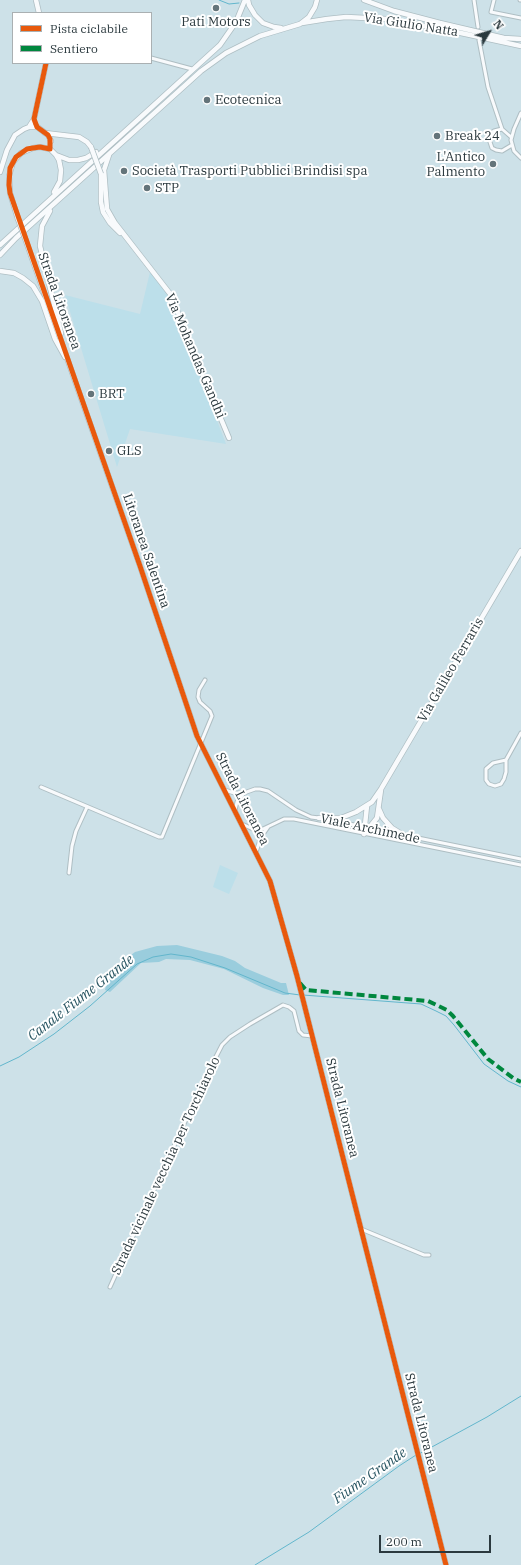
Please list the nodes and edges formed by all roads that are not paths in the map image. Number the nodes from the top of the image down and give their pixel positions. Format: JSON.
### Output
{"nodes":[{"id":1,"x":36,"y":0,"type":"edge"},
{"id":2,"x":245,"y":0,"type":"edge"},
{"id":3,"x":248,"y":0,"type":"edge"},
{"id":4,"x":317,"y":0,"type":"edge"},
{"id":5,"x":364,"y":0,"type":"edge"},
{"id":6,"x":474,"y":0,"type":"edge"},
{"id":7,"x":494,"y":0,"type":"edge"},
{"id":8,"x":39,"y":12,"type":"edge"},
{"id":9,"x":521,"y":18,"type":"edge"},
{"id":10,"x":300,"y":24,"type":"junction"},
{"id":11,"x":478,"y":27,"type":"dead end"},
{"id":12,"x":285,"y":28,"type":"junction"},
{"id":13,"x":521,"y":38,"type":"edge"},
{"id":14,"x":479,"y":40,"type":"dead end"},
{"id":15,"x":521,"y":46,"type":"edge"},
{"id":16,"x":152,"y":58,"type":"edge"},
{"id":17,"x":46,"y":64,"type":"edge"},
{"id":18,"x":192,"y":69,"type":"junction"},
{"id":19,"x":521,"y":113,"type":"edge"},
{"id":20,"x":34,"y":119,"type":"junction"},
{"id":21,"x":29,"y":127,"type":"junction"},
{"id":22,"x":37,"y":127,"type":"junction"},
{"id":23,"x":502,"y":130,"type":"junction"},
{"id":24,"x":45,"y":133,"type":"junction"},
{"id":25,"x":60,"y":135,"type":"junction"},
{"id":26,"x":511,"y":136,"type":"junction"},
{"id":27,"x":51,"y":141,"type":"junction"},
{"id":28,"x":111,"y":143,"type":"junction"},
{"id":29,"x":512,"y":145,"type":"junction"},
{"id":30,"x":50,"y":149,"type":"junction"},
{"id":31,"x":112,"y":151,"type":"junction"},
{"id":32,"x":56,"y":155,"type":"junction"},
{"id":33,"x":521,"y":158,"type":"edge"},
{"id":34,"x":0,"y":172,"type":"edge"},
{"id":35,"x":103,"y":173,"type":"junction"},
{"id":36,"x":85,"y":177,"type":"junction"},
{"id":37,"x":50,"y":198,"type":"junction"},
{"id":38,"x":54,"y":205,"type":"junction"},
{"id":39,"x":0,"y":245,"type":"edge"},
{"id":40,"x":0,"y":255,"type":"edge"},
{"id":41,"x":0,"y":272,"type":"edge"},
{"id":42,"x":71,"y":367,"type":"junction"},
{"id":43,"x":229,"y":438,"type":"dead end"},
{"id":44,"x":521,"y":551,"type":"edge"},
{"id":45,"x":519,"y":559,"type":"edge"},
{"id":46,"x":205,"y":680,"type":"dead end"},
{"id":47,"x":521,"y":733,"type":"edge"},
{"id":48,"x":201,"y":743,"type":"junction"},
{"id":49,"x":506,"y":760,"type":"junction"},
{"id":50,"x":41,"y":787,"type":"dead end"},
{"id":51,"x":382,"y":789,"type":"junction"},
{"id":52,"x":225,"y":790,"type":"junction"},
{"id":53,"x":244,"y":793,"type":"junction"},
{"id":54,"x":367,"y":806,"type":"junction"},
{"id":55,"x":87,"y":807,"type":"junction"},
{"id":56,"x":379,"y":809,"type":"junction"},
{"id":57,"x":235,"y":810,"type":"junction"},
{"id":58,"x":319,"y":818,"type":"junction"},
{"id":59,"x":242,"y":824,"type":"junction"},
{"id":60,"x":268,"y":827,"type":"junction"},
{"id":61,"x":366,"y":828,"type":"junction"},
{"id":62,"x":364,"y":834,"type":"junction"},
{"id":63,"x":405,"y":836,"type":"junction"},
{"id":64,"x":256,"y":852,"type":"junction"},
{"id":65,"x":521,"y":859,"type":"edge"},
{"id":66,"x":521,"y":865,"type":"edge"},
{"id":67,"x":69,"y":873,"type":"dead end"},
{"id":68,"x":312,"y":1036,"type":"junction"},
{"id":69,"x":361,"y":1229,"type":"junction"},
{"id":70,"x":429,"y":1255,"type":"dead end"},
{"id":71,"x":110,"y":1287,"type":"dead end"},
{"id":72,"x":446,"y":1565,"type":"edge"}],
"edges":[{"from":1,"to":8,"type":"street"},
{"from":2,"to":18,"type":"street"},
{"from":3,"to":12,"type":"street"},
{"from":4,"to":10,"type":"street"},
{"from":5,"to":13,"type":"street","name":"Via Giulio Natta"},
{"from":6,"to":11,"type":"street"},
{"from":7,"to":9,"type":"street"},
{"from":10,"to":12,"type":"street","name":"Via Giulio Natta"},
{"from":10,"to":15,"type":"street","name":"Via Giulio Natta"},
{"from":12,"to":31,"type":"street","name":"Via Giulio Natta"},
{"from":14,"to":23,"type":"street"},
{"from":16,"to":18,"type":"street"},
{"from":17,"to":20,"type":"street"},
{"from":18,"to":28,"type":"street"},
{"from":19,"to":26,"type":"street"},
{"from":20,"to":21,"type":"street"},
{"from":20,"to":22,"type":"street"},
{"from":21,"to":22,"type":"street"},
{"from":21,"to":34,"type":"street"},
{"from":22,"to":24,"type":"street"},
{"from":23,"to":26,"type":"street"},
{"from":23,"to":29,"type":"street"},
{"from":24,"to":25,"type":"street"},
{"from":24,"to":27,"type":"street"},
{"from":25,"to":27,"type":"street"},
{"from":25,"to":35,"type":"street","bridge":true},
{"from":26,"to":29,"type":"street"},
{"from":27,"to":30,"type":"street"},
{"from":28,"to":32,"type":"street"},
{"from":28,"to":37,"type":"street"},
{"from":29,"to":33,"type":"street"},
{"from":30,"to":32,"type":"street"},
{"from":30,"to":42,"type":"street","name":"Strada Litoranea","bridge":true},
{"from":31,"to":35,"type":"street"},
{"from":31,"to":36,"type":"street","name":"Via Giulio Natta"},
{"from":32,"to":37,"type":"street"},
{"from":35,"to":36,"type":"street"},
{"from":35,"to":43,"type":"street","name":"Via Mohandas Gandhi"},
{"from":36,"to":38,"type":"street","name":"Via Giulio Natta"},
{"from":37,"to":39,"type":"street"},
{"from":38,"to":40,"type":"street","name":"Via Giulio Natta"},
{"from":38,"to":42,"type":"street"},
{"from":41,"to":42,"type":"street"},
{"from":42,"to":48,"type":"street","name":"Litoranea Salentina"},
{"from":44,"to":45,"type":"street","name":"Via Galileo Ferraris"},
{"from":45,"to":51,"type":"street","name":"Via Galileo Ferraris"},
{"from":46,"to":48,"type":"street"},
{"from":47,"to":49,"type":"street"},
{"from":48,"to":52,"type":"street","name":"Strada Litoranea"},
{"from":48,"to":55,"type":"street"},
{"from":49,"to":49,"type":"street"},
{"from":50,"to":55,"type":"street"},
{"from":51,"to":54,"type":"street","name":"Via Galileo Ferraris"},
{"from":51,"to":56,"type":"street","name":"Via Galileo Ferraris"},
{"from":52,"to":53,"type":"street","name":"Viale Archimede"},
{"from":52,"to":57,"type":"street","name":"Strada Litoranea"},
{"from":53,"to":57,"type":"street"},
{"from":53,"to":58,"type":"street","name":"Viale Archimede"},
{"from":54,"to":58,"type":"street","name":"Via Galileo Ferraris"},
{"from":54,"to":61,"type":"street"},
{"from":55,"to":67,"type":"street"},
{"from":56,"to":61,"type":"street","name":"Via Galileo Ferraris"},
{"from":56,"to":63,"type":"street"},
{"from":57,"to":59,"type":"street","name":"Strada Litoranea"},
{"from":58,"to":61,"type":"street","name":"Viale Archimede"},
{"from":59,"to":60,"type":"street","name":"Viale Archimede"},
{"from":59,"to":64,"type":"street","name":"Strada Litoranea"},
{"from":60,"to":62,"type":"street","name":"Viale Archimede"},
{"from":60,"to":64,"type":"street"},
{"from":61,"to":62,"type":"street","name":"Via Galileo Ferraris"},
{"from":61,"to":63,"type":"street","name":"Viale Archimede"},
{"from":62,"to":66,"type":"street","name":"Viale Archimede"},
{"from":63,"to":65,"type":"street","name":"Viale Archimede"},
{"from":64,"to":68,"type":"street","name":"Strada Litoranea"},
{"from":68,"to":69,"type":"street","name":"Strada Litoranea"},
{"from":68,"to":71,"type":"street","name":"Strada vicinale vecchia per Torchiarolo"},
{"from":69,"to":70,"type":"street"},
{"from":69,"to":72,"type":"street","name":"Strada Litoranea"}]}
